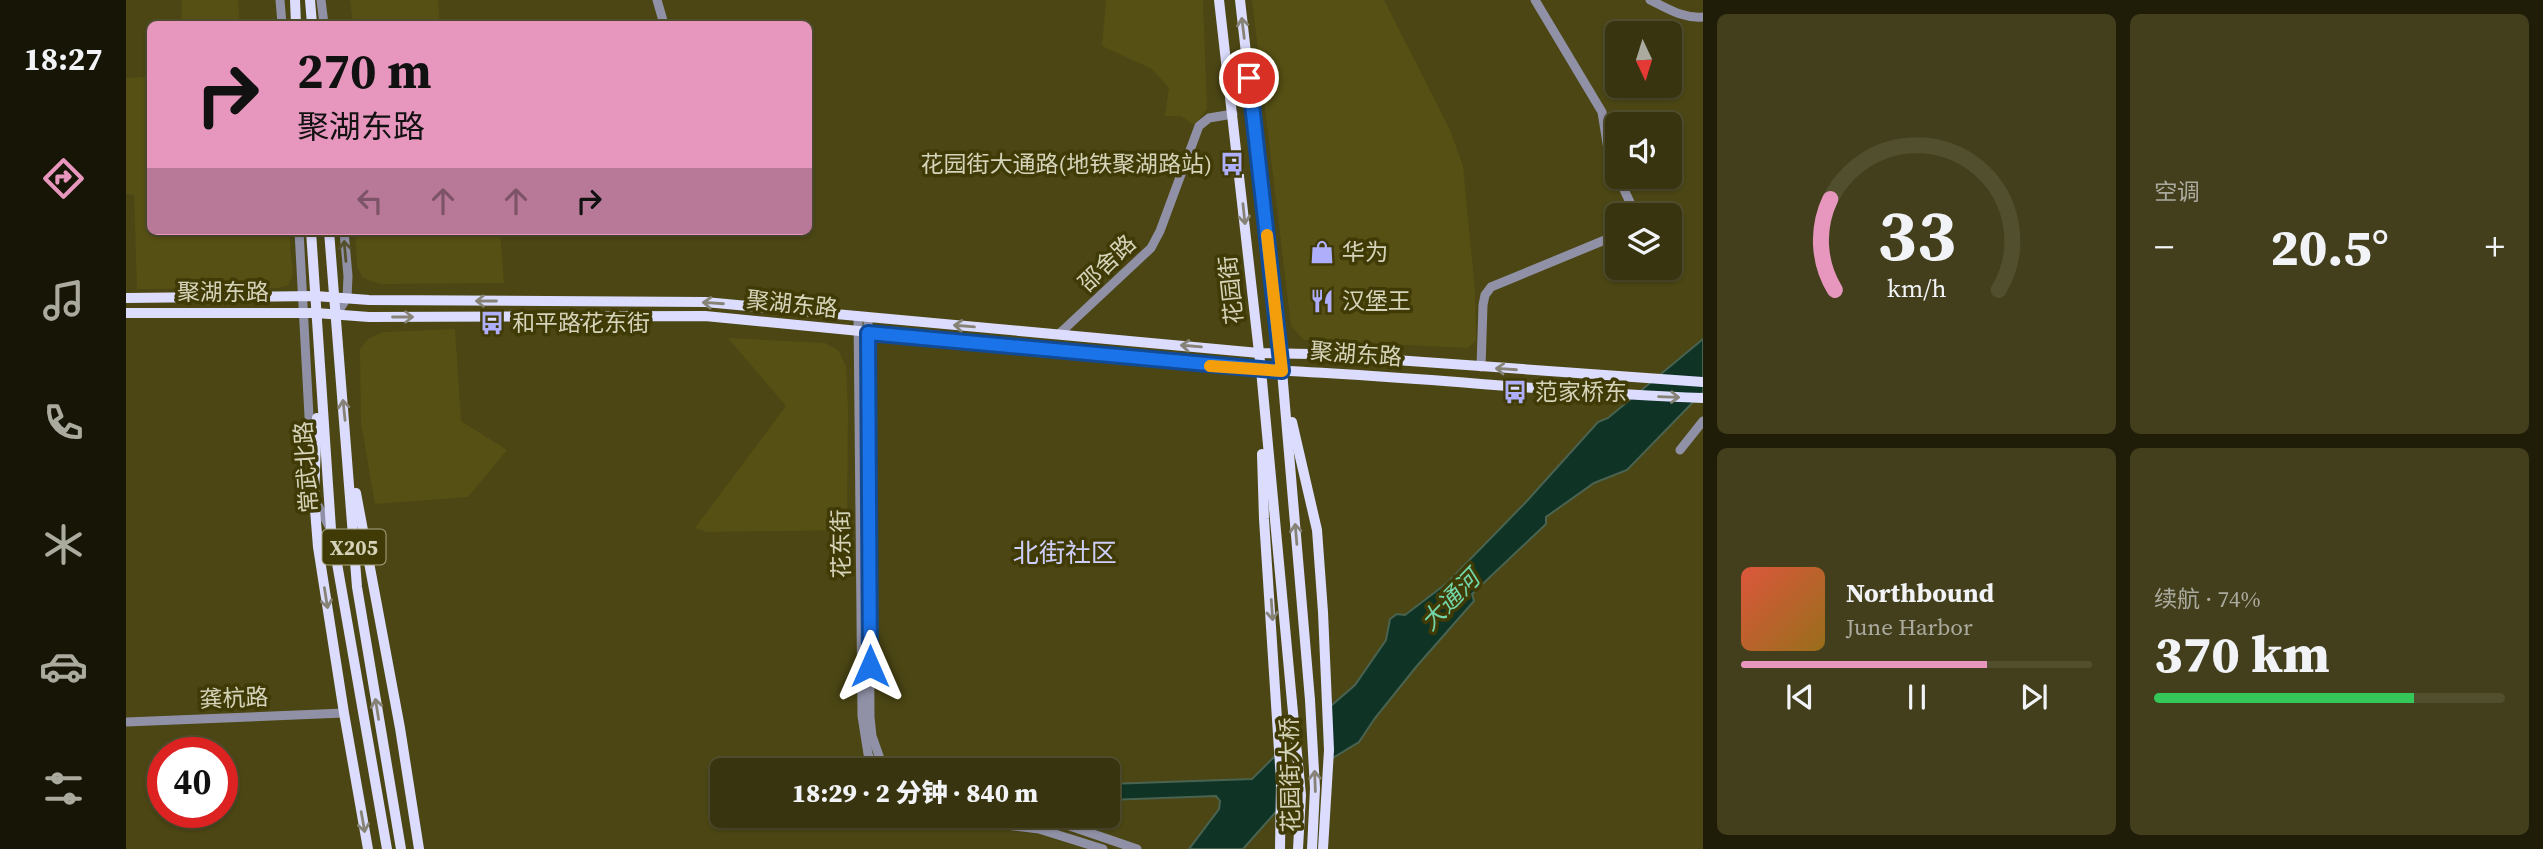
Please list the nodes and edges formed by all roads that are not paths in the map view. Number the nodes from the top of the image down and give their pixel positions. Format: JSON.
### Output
{"nodes":[{"id":1,"x":280,"y":0,"type":"edge"},
{"id":2,"x":295,"y":0,"type":"edge"},
{"id":3,"x":310,"y":0,"type":"edge"},
{"id":4,"x":321,"y":0,"type":"edge"},
{"id":5,"x":657,"y":0,"type":"edge"},
{"id":6,"x":1219,"y":0,"type":"edge"},
{"id":7,"x":1240,"y":0,"type":"edge"},
{"id":8,"x":1535,"y":0,"type":"edge"},
{"id":9,"x":1650,"y":0,"type":"edge"},
{"id":10,"x":1703,"y":17,"type":"edge"},
{"id":11,"x":282,"y":21,"type":"edge"},
{"id":12,"x":296,"y":21,"type":"edge"},
{"id":13,"x":312,"y":21,"type":"edge"},
{"id":14,"x":324,"y":21,"type":"edge"},
{"id":15,"x":663,"y":21,"type":"edge"},
{"id":16,"x":1233,"y":114,"type":"junction"},
{"id":17,"x":1605,"y":131,"type":"edge"},
{"id":18,"x":299,"y":235,"type":"edge"},
{"id":19,"x":311,"y":235,"type":"edge"},
{"id":20,"x":329,"y":235,"type":"edge"},
{"id":21,"x":344,"y":235,"type":"edge"},
{"id":22,"x":1605,"y":239,"type":"edge"},
{"id":23,"x":303,"y":296,"type":"junction"},
{"id":24,"x":315,"y":296,"type":"junction"},
{"id":25,"x":334,"y":297,"type":"junction"},
{"id":26,"x":126,"y":298,"type":"edge"},
{"id":27,"x":347,"y":298,"type":"junction"},
{"id":28,"x":126,"y":313,"type":"edge"},
{"id":29,"x":303,"y":313,"type":"junction"},
{"id":30,"x":316,"y":313,"type":"junction"},
{"id":31,"x":335,"y":316,"type":"junction"},
{"id":32,"x":863,"y":317,"type":"junction"},
{"id":33,"x":863,"y":333,"type":"junction"},
{"id":34,"x":1059,"y":334,"type":"junction"},
{"id":35,"x":1259,"y":353,"type":"junction"},
{"id":36,"x":1280,"y":354,"type":"junction"},
{"id":37,"x":320,"y":359,"type":"junction"},
{"id":38,"x":1481,"y":367,"type":"junction"},
{"id":39,"x":1261,"y":370,"type":"junction"},
{"id":40,"x":1282,"y":371,"type":"junction"},
{"id":41,"x":1703,"y":382,"type":"edge"},
{"id":42,"x":1703,"y":398,"type":"edge"},
{"id":43,"x":1703,"y":421,"type":"edge"},
{"id":44,"x":347,"y":443,"type":"junction"},
{"id":45,"x":1680,"y":450,"type":"dead end"},
{"id":46,"x":314,"y":497,"type":"junction"},
{"id":47,"x":331,"y":529,"type":"junction"},
{"id":48,"x":1310,"y":700,"type":"joint"},
{"id":49,"x":1292,"y":702,"type":"joint"},
{"id":50,"x":344,"y":713,"type":"junction"},
{"id":51,"x":126,"y":722,"type":"edge"},
{"id":52,"x":871,"y":758,"type":"edge"},
{"id":53,"x":880,"y":758,"type":"edge"},
{"id":54,"x":1031,"y":828,"type":"edge"},
{"id":55,"x":1076,"y":828,"type":"edge"},
{"id":56,"x":368,"y":849,"type":"edge"},
{"id":57,"x":387,"y":849,"type":"edge"},
{"id":58,"x":401,"y":849,"type":"edge"},
{"id":59,"x":419,"y":849,"type":"edge"},
{"id":60,"x":1103,"y":849,"type":"edge"},
{"id":61,"x":1137,"y":849,"type":"edge"},
{"id":62,"x":1280,"y":849,"type":"edge"},
{"id":63,"x":1298,"y":849,"type":"edge"},
{"id":64,"x":1312,"y":849,"type":"edge"},
{"id":65,"x":1323,"y":849,"type":"edge"}],
"edges":[{"from":1,"to":11,"type":"street"},
{"from":2,"to":12,"type":"main road"},
{"from":3,"to":13,"type":"main road"},
{"from":4,"to":14,"type":"street"},
{"from":5,"to":15,"type":"street"},
{"from":6,"to":16,"type":"main road","name":"花园街"},
{"from":36,"to":7,"type":"main road","name":"花园街","one_way":true},
{"from":8,"to":17,"type":"street"},
{"from":9,"to":10,"type":"street"},
{"from":16,"to":34,"type":"street","name":"邵舍路"},
{"from":16,"to":35,"type":"main road","name":"花园街","one_way":true},
{"from":18,"to":23,"type":"street"},
{"from":19,"to":24,"type":"main road","name":"常武北路","number":"X205"},
{"from":20,"to":25,"type":"main road","name":"常武北路","number":"X205"},
{"from":27,"to":21,"type":"street","one_way":true},
{"from":22,"to":38,"type":"street"},
{"from":23,"to":24,"type":"main road","name":"聚湖东路"},
{"from":23,"to":26,"type":"main road","name":"聚湖东路"},
{"from":23,"to":29,"type":"street"},
{"from":24,"to":25,"type":"main road","name":"聚湖东路"},
{"from":24,"to":30,"type":"main road","name":"常武北路","number":"X205"},
{"from":25,"to":27,"type":"main road","name":"聚湖东路"},
{"from":25,"to":31,"type":"main road","name":"常武北路","number":"X205"},
{"from":27,"to":31,"type":"street"},
{"from":32,"to":27,"type":"main road","name":"聚湖东路","one_way":true},
{"from":28,"to":29,"type":"main road","name":"聚湖东路"},
{"from":29,"to":30,"type":"main road","name":"聚湖东路"},
{"from":29,"to":46,"type":"street"},
{"from":30,"to":31,"type":"main road","name":"聚湖东路"},
{"from":30,"to":37,"type":"main road","name":"常武北路","number":"X205"},
{"from":31,"to":33,"type":"main road","name":"聚湖东路","one_way":true},
{"from":44,"to":31,"type":"main road","name":"常武北路","number":"X205","one_way":true},
{"from":32,"to":33,"type":"street","name":"花东街"},
{"from":34,"to":32,"type":"main road","name":"聚湖东路","one_way":true},
{"from":33,"to":39,"type":"main road","name":"聚湖东路"},
{"from":33,"to":52,"type":"street","name":"花东街"},
{"from":33,"to":53,"type":"street","name":"花东街"},
{"from":35,"to":34,"type":"main road","name":"聚湖东路","one_way":true},
{"from":35,"to":36,"type":"main road","name":"聚湖东路"},
{"from":35,"to":39,"type":"main road","name":"花园街"},
{"from":36,"to":38,"type":"main road","name":"聚湖东路"},
{"from":36,"to":40,"type":"main road","name":"花园街"},
{"from":37,"to":46,"type":"main road"},
{"from":37,"to":47,"type":"main road","name":"常武北路","number":"X205"},
{"from":41,"to":38,"type":"main road","name":"聚湖东路","one_way":true},
{"from":39,"to":40,"type":"main road","name":"聚湖东路"},
{"from":39,"to":49,"type":"main road","name":"花园街"},
{"from":39,"to":62,"type":"main road","one_way":true},
{"from":40,"to":42,"type":"main road","name":"聚湖东路","one_way":true},
{"from":48,"to":40,"type":"main road","name":"花园街","one_way":true},
{"from":40,"to":65,"type":"main road"},
{"from":43,"to":45,"type":"street"},
{"from":58,"to":44,"type":"main road","name":"常武北路","number":"X205","one_way":true},
{"from":44,"to":59,"type":"main road"},
{"from":46,"to":47,"type":"street"},
{"from":46,"to":50,"type":"main road","one_way":true},
{"from":47,"to":57,"type":"main road","name":"常武北路","number":"X205"},
{"from":64,"to":48,"type":"main road","name":"花园街大桥","one_way":true,"bridge":true},
{"from":49,"to":63,"type":"main road","name":"花园街大桥","bridge":true},
{"from":50,"to":51,"type":"street","name":"龚杭路"},
{"from":50,"to":56,"type":"main road","one_way":true},
{"from":54,"to":60,"type":"street"},
{"from":55,"to":61,"type":"street"}]}
